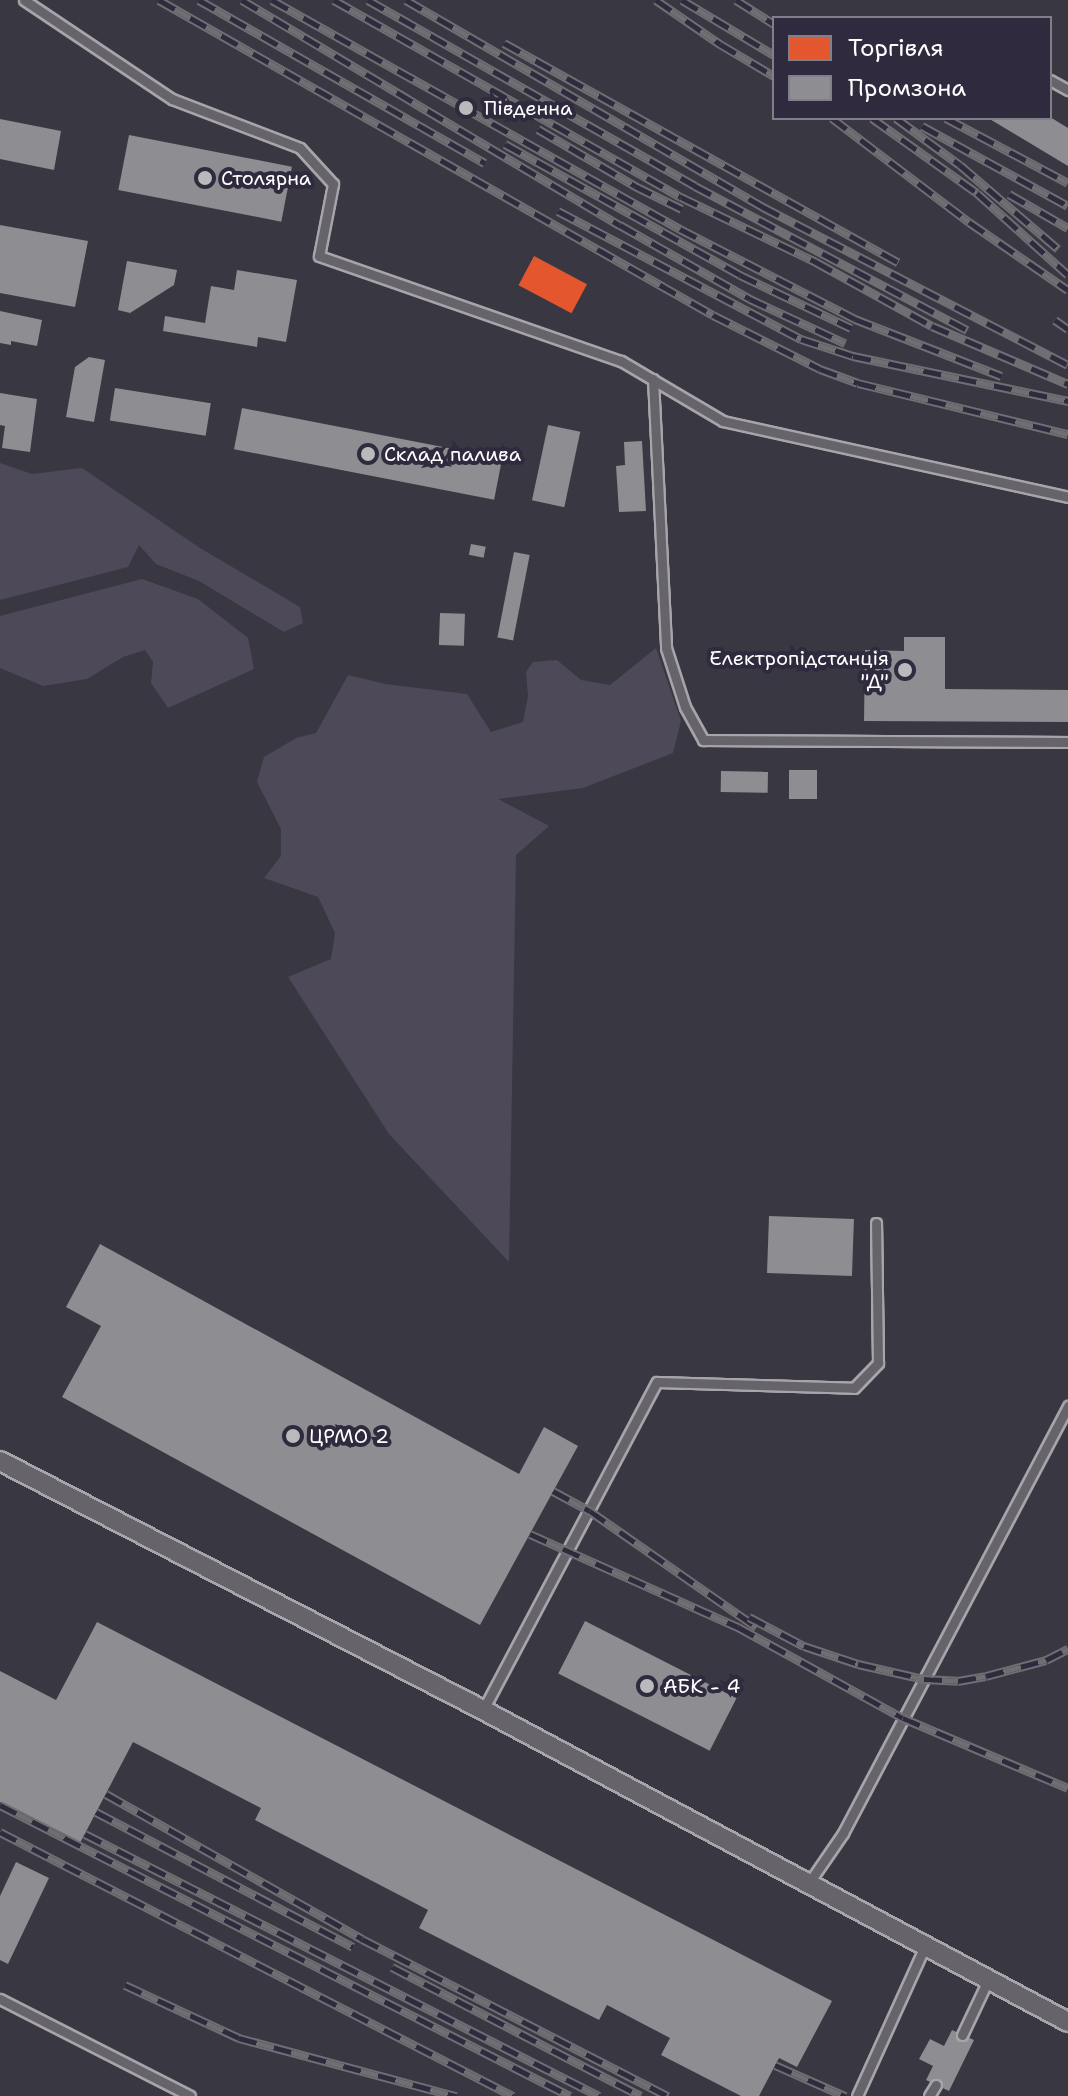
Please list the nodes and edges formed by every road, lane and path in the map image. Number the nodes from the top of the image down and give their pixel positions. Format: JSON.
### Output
{"nodes":[{"id":1,"x":24,"y":0,"type":"edge"},
{"id":2,"x":653,"y":379,"type":"junction"},
{"id":3,"x":1068,"y":497,"type":"edge"},
{"id":4,"x":1068,"y":742,"type":"edge"},
{"id":5,"x":876,"y":1223,"type":"dead end"},
{"id":6,"x":1068,"y":1406,"type":"edge"},
{"id":7,"x":0,"y":1461,"type":"edge"},
{"id":8,"x":483,"y":1710,"type":"junction"},
{"id":9,"x":807,"y":1885,"type":"junction"},
{"id":10,"x":924,"y":1948,"type":"junction"},
{"id":11,"x":988,"y":1980,"type":"junction"},
{"id":12,"x":0,"y":1999,"type":"edge"},
{"id":13,"x":1068,"y":2022,"type":"edge"},
{"id":14,"x":962,"y":2035,"type":"dead end"},
{"id":15,"x":936,"y":2085,"type":"dead end"},
{"id":16,"x":190,"y":2096,"type":"edge"},
{"id":17,"x":857,"y":2096,"type":"edge"},
{"id":18,"x":929,"y":2096,"type":"edge"}],
"edges":[{"from":1,"to":2,"type":"lane"},
{"from":2,"to":3,"type":"lane"},
{"from":2,"to":4,"type":"lane"},
{"from":5,"to":8,"type":"lane"},
{"from":6,"to":9,"type":"lane"},
{"from":7,"to":8,"type":"street"},
{"from":8,"to":9,"type":"street"},
{"from":9,"to":10,"type":"street"},
{"from":10,"to":11,"type":"street"},
{"from":10,"to":17,"type":"lane"},
{"from":11,"to":13,"type":"street"},
{"from":11,"to":14,"type":"lane"},
{"from":12,"to":16,"type":"lane"},
{"from":15,"to":18,"type":"lane"}]}
